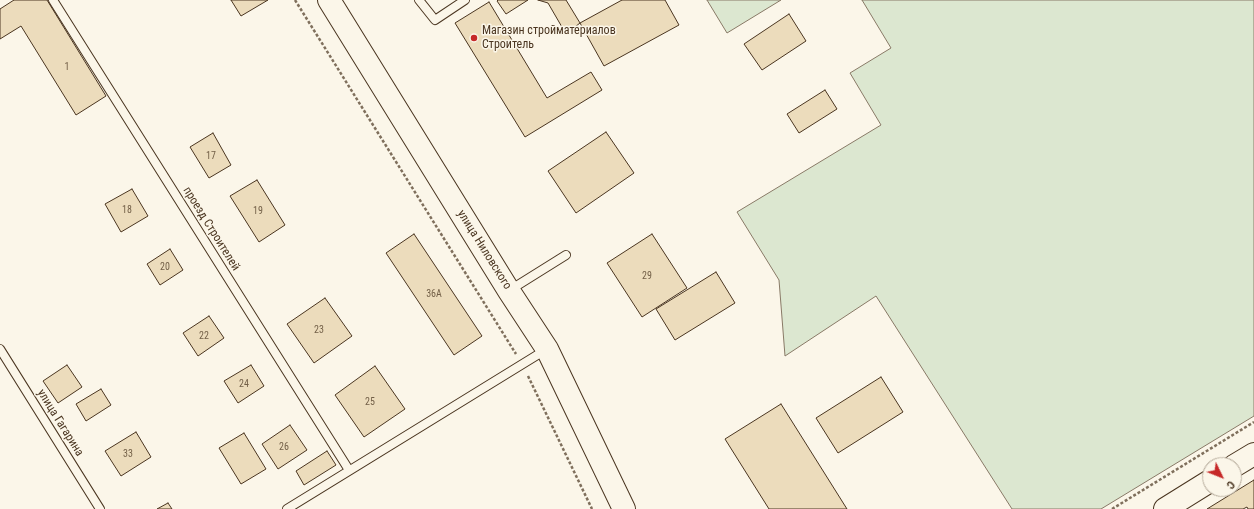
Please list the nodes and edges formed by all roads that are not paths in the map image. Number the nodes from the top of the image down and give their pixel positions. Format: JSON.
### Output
{"nodes":[{"id":1,"x":53,"y":0,"type":"edge"},
{"id":2,"x":329,"y":0,"type":"edge"},
{"id":3,"x":419,"y":0,"type":"edge"},
{"id":4,"x":465,"y":0,"type":"edge"},
{"id":5,"x":566,"y":255,"type":"dead end"},
{"id":6,"x":509,"y":291,"type":"junction"},
{"id":7,"x":0,"y":349,"type":"edge"},
{"id":8,"x":546,"y":349,"type":"junction"},
{"id":9,"x":1254,"y":454,"type":"edge"},
{"id":10,"x":1242,"y":461,"type":"edge"},
{"id":11,"x":349,"y":470,"type":"junction"},
{"id":12,"x":1202,"y":486,"type":"edge"},
{"id":13,"x":100,"y":509,"type":"edge"},
{"id":14,"x":287,"y":509,"type":"edge"},
{"id":15,"x":624,"y":509,"type":"edge"},
{"id":16,"x":1165,"y":509,"type":"edge"}],
"edges":[{"from":1,"to":11,"type":"lane","name":"проезд Строителей"},
{"from":2,"to":6,"type":"street","name":"улица Ниловского"},
{"from":3,"to":4,"type":"lane"},
{"from":5,"to":6,"type":"lane"},
{"from":6,"to":8,"type":"street","name":"улица Ниловского"},
{"from":7,"to":13,"type":"lane","name":"улица Гагарина"},
{"from":8,"to":11,"type":"lane"},
{"from":8,"to":15,"type":"street","name":"улица Ниловского"},
{"from":9,"to":10,"type":"street"},
{"from":11,"to":14,"type":"lane"},
{"from":12,"to":16,"type":"street"}]}
